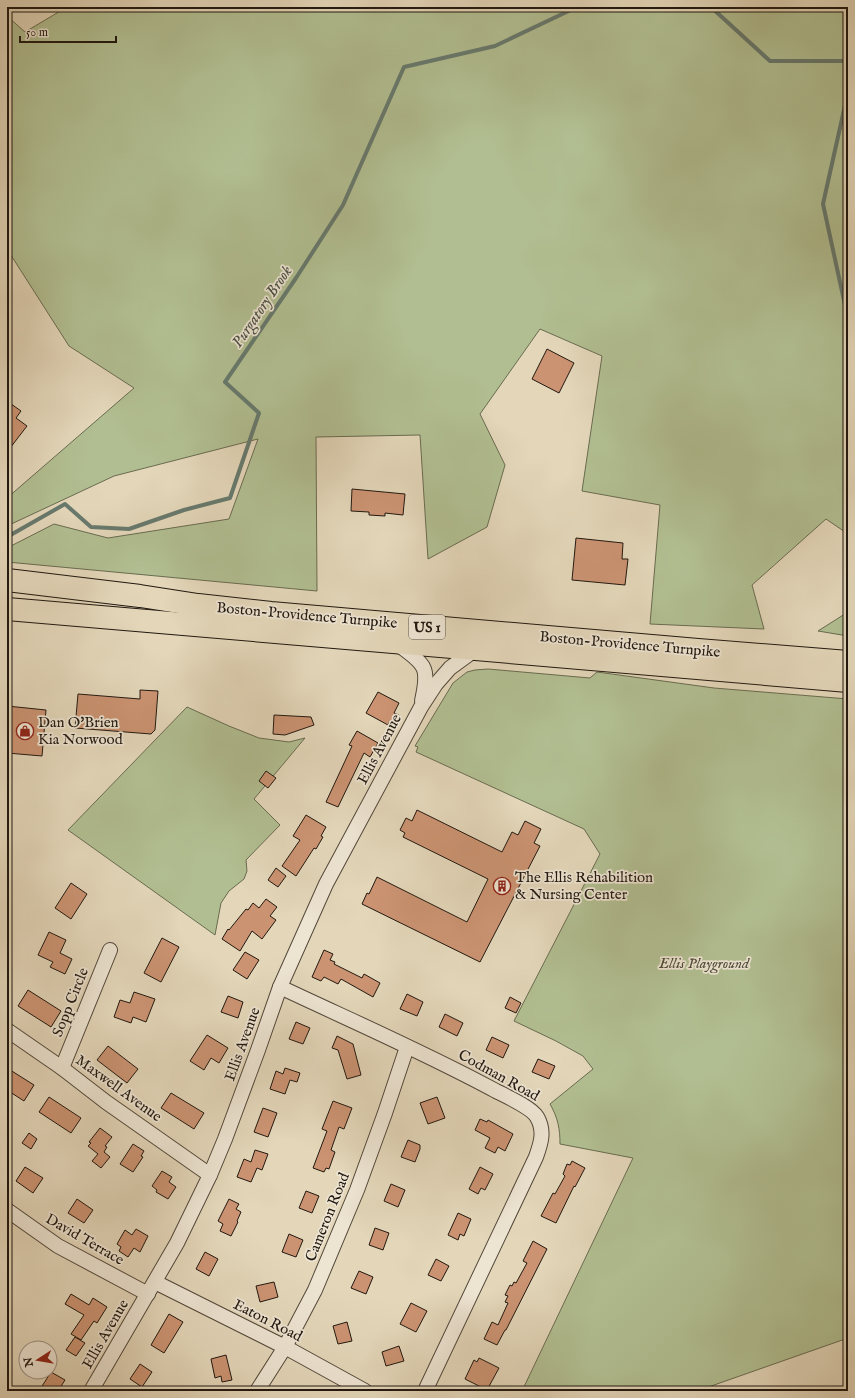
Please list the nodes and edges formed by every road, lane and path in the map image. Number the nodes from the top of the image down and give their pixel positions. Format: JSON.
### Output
{"nodes":[{"id":1,"x":7,"y":580,"type":"edge"},
{"id":2,"x":7,"y":609,"type":"edge"},
{"id":3,"x":395,"y":642,"type":"junction"},
{"id":4,"x":476,"y":649,"type":"junction"},
{"id":5,"x":848,"y":662,"type":"edge"},
{"id":6,"x":848,"y":681,"type":"edge"},
{"id":7,"x":421,"y":707,"type":"junction"},
{"id":8,"x":110,"y":950,"type":"dead end"},
{"id":9,"x":280,"y":987,"type":"junction"},
{"id":10,"x":7,"y":1030,"type":"edge"},
{"id":11,"x":407,"y":1047,"type":"junction"},
{"id":12,"x":62,"y":1068,"type":"junction"},
{"id":13,"x":210,"y":1175,"type":"junction"},
{"id":14,"x":7,"y":1210,"type":"edge"},
{"id":15,"x":155,"y":1282,"type":"junction"},
{"id":16,"x":148,"y":1294,"type":"junction"},
{"id":17,"x":285,"y":1347,"type":"junction"},
{"id":18,"x":91,"y":1391,"type":"edge"},
{"id":19,"x":257,"y":1391,"type":"edge"},
{"id":20,"x":365,"y":1391,"type":"edge"},
{"id":21,"x":425,"y":1391,"type":"edge"}],
"edges":[{"from":1,"to":5,"type":"main road","name":"Boston-Providence Turnpike","number":"US 1"},
{"from":2,"to":3,"type":"main road","name":"Boston-Providence Turnpike","number":"US 1"},
{"from":3,"to":4,"type":"main road","name":"Boston-Providence Turnpike","number":"US 1"},
{"from":3,"to":7,"type":"street","name":"Ellis Avenue"},
{"from":4,"to":6,"type":"main road","name":"Boston-Providence Turnpike","number":"US 1"},
{"from":4,"to":7,"type":"street","name":"Ellis Avenue"},
{"from":7,"to":9,"type":"street","name":"Ellis Avenue"},
{"from":8,"to":12,"type":"street","name":"Sopp Circle"},
{"from":9,"to":11,"type":"street","name":"Codman Road"},
{"from":9,"to":13,"type":"street","name":"Ellis Avenue"},
{"from":10,"to":12,"type":"street","name":"Maxwell Avenue"},
{"from":11,"to":17,"type":"street","name":"Cameron Road"},
{"from":11,"to":21,"type":"street","name":"Codman Road"},
{"from":12,"to":13,"type":"street","name":"Maxwell Avenue"},
{"from":13,"to":15,"type":"street","name":"Ellis Avenue"},
{"from":14,"to":16,"type":"street","name":"David Terrace"},
{"from":15,"to":16,"type":"street","name":"Ellis Avenue"},
{"from":15,"to":17,"type":"street","name":"Eaton Road"},
{"from":16,"to":18,"type":"street","name":"Ellis Avenue"},
{"from":17,"to":19,"type":"street","name":"Cameron Road"},
{"from":17,"to":20,"type":"street","name":"Eaton Road"}]}
